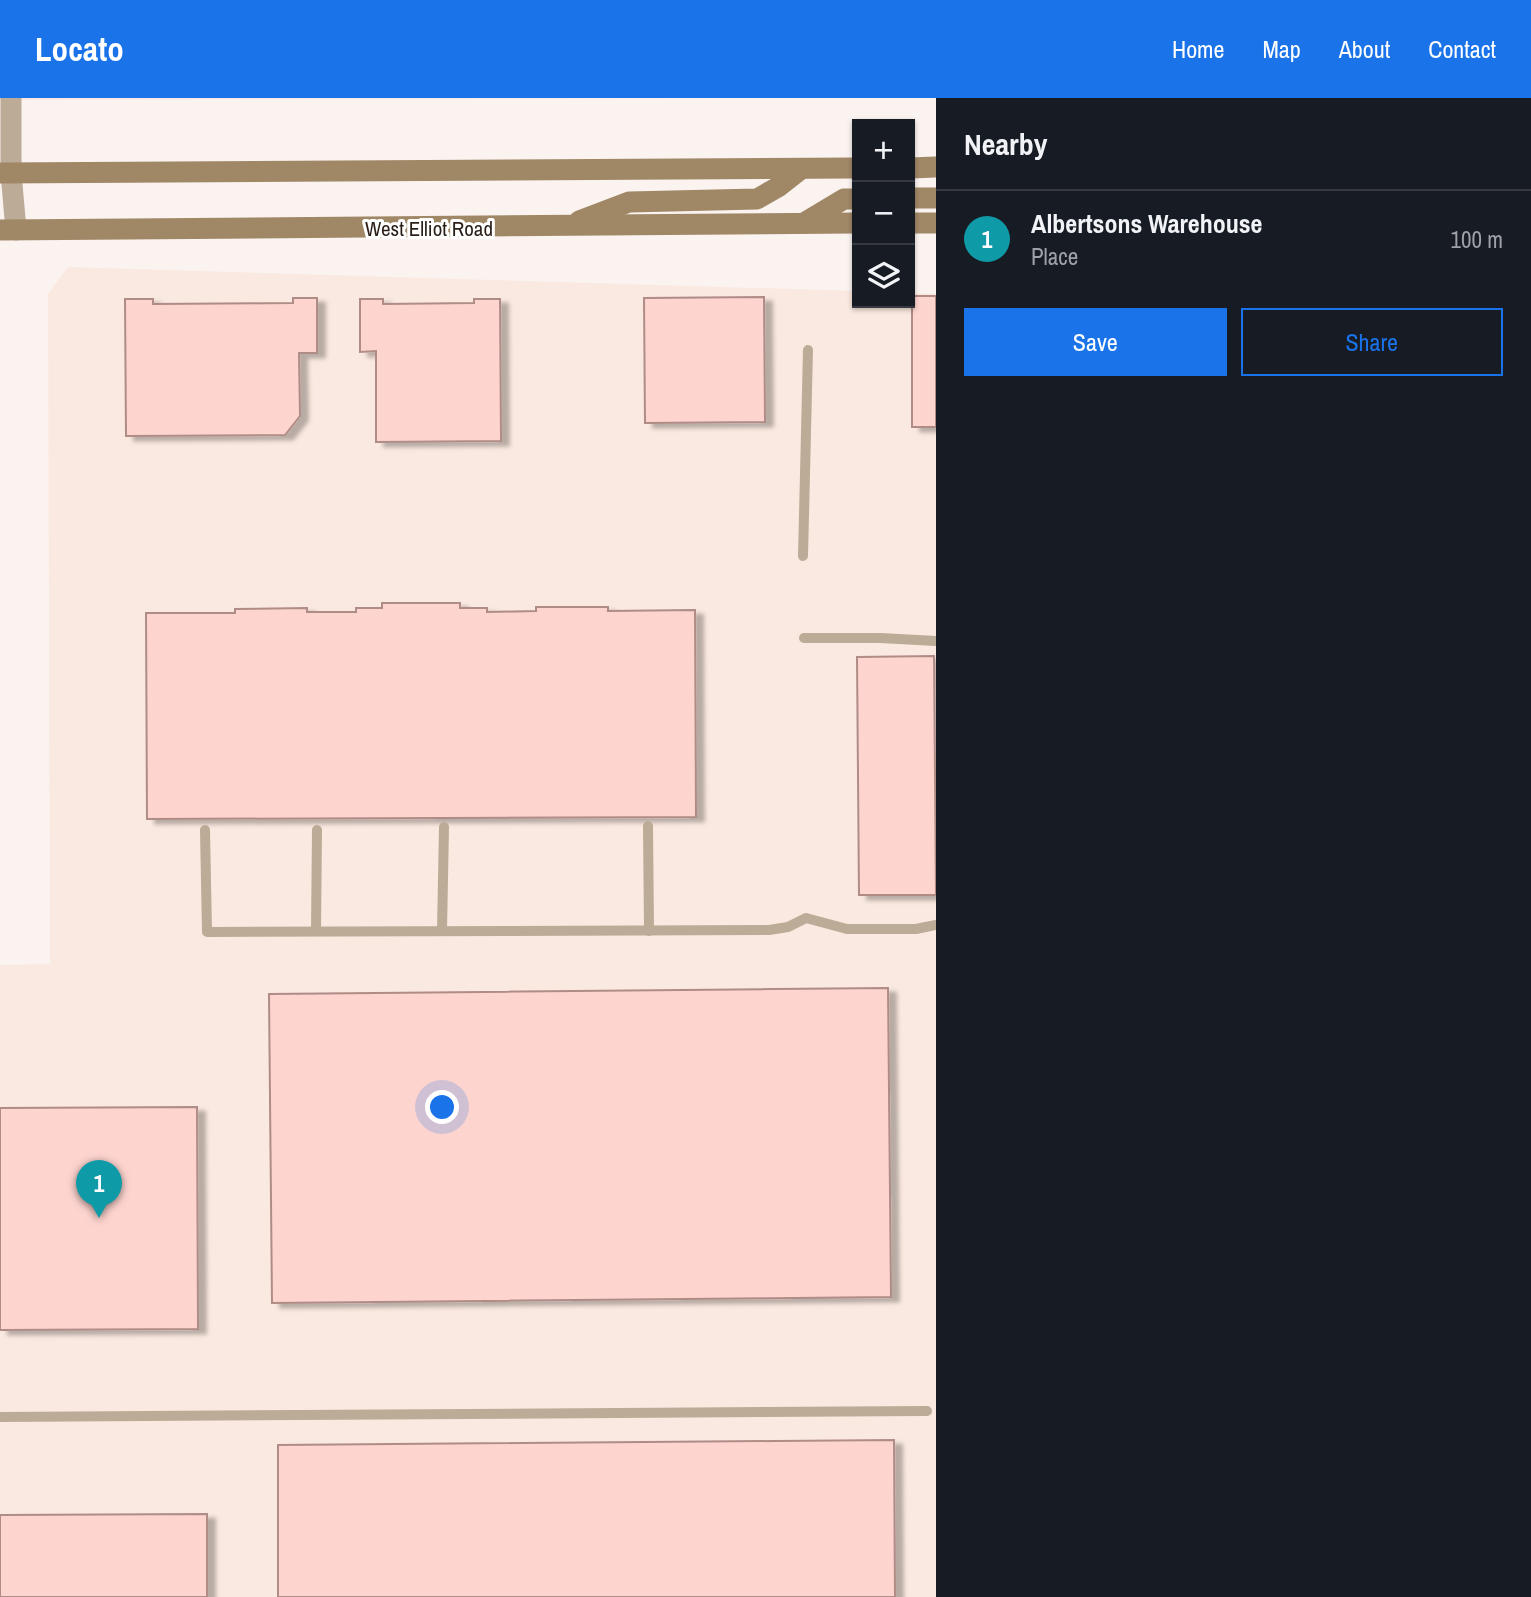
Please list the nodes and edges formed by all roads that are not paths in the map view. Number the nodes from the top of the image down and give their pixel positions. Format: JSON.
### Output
{"nodes":[{"id":1,"x":11,"y":98,"type":"edge"},
{"id":2,"x":936,"y":167,"type":"edge"},
{"id":3,"x":852,"y":168,"type":"edge"},
{"id":4,"x":915,"y":168,"type":"edge"},
{"id":5,"x":801,"y":169,"type":"junction"},
{"id":6,"x":5,"y":173,"type":"edge"},
{"id":7,"x":915,"y":198,"type":"edge"},
{"id":8,"x":936,"y":198,"type":"edge"},
{"id":9,"x":852,"y":199,"type":"edge"},
{"id":10,"x":804,"y":223,"type":"junction"},
{"id":11,"x":852,"y":223,"type":"edge"},
{"id":12,"x":915,"y":223,"type":"edge"},
{"id":13,"x":936,"y":223,"type":"edge"},
{"id":14,"x":567,"y":226,"type":"junction"},
{"id":15,"x":8,"y":230,"type":"edge"},
{"id":16,"x":808,"y":349,"type":"dead end"},
{"id":17,"x":803,"y":556,"type":"dead end"},
{"id":18,"x":804,"y":638,"type":"dead end"},
{"id":19,"x":936,"y":642,"type":"edge"},
{"id":20,"x":648,"y":826,"type":"dead end"},
{"id":21,"x":444,"y":827,"type":"dead end"},
{"id":22,"x":205,"y":830,"type":"dead end"},
{"id":23,"x":317,"y":830,"type":"dead end"},
{"id":24,"x":936,"y":925,"type":"edge"},
{"id":25,"x":442,"y":930,"type":"junction"},
{"id":26,"x":649,"y":930,"type":"junction"},
{"id":27,"x":316,"y":931,"type":"junction"},
{"id":28,"x":927,"y":1411,"type":"dead end"},
{"id":29,"x":0,"y":1417,"type":"edge"}],
"edges":[{"from":1,"to":6,"type":"street"},
{"from":2,"to":4,"type":"main road"},
{"from":3,"to":5,"type":"main road"},
{"from":5,"to":6,"type":"main road"},
{"from":5,"to":14,"type":"main road"},
{"from":6,"to":15,"type":"street"},
{"from":7,"to":8,"type":"main road"},
{"from":9,"to":10,"type":"main road"},
{"from":10,"to":11,"type":"main road","name":"West Elliot Road"},
{"from":10,"to":14,"type":"main road","name":"West Elliot Road"},
{"from":12,"to":13,"type":"main road"},
{"from":14,"to":15,"type":"main road","name":"West Elliot Road"},
{"from":16,"to":17,"type":"lane"},
{"from":18,"to":19,"type":"lane"},
{"from":20,"to":26,"type":"lane"},
{"from":21,"to":25,"type":"lane"},
{"from":22,"to":27,"type":"lane"},
{"from":23,"to":27,"type":"lane"},
{"from":24,"to":26,"type":"lane"},
{"from":25,"to":26,"type":"lane"},
{"from":25,"to":27,"type":"lane"},
{"from":28,"to":29,"type":"lane"}]}
